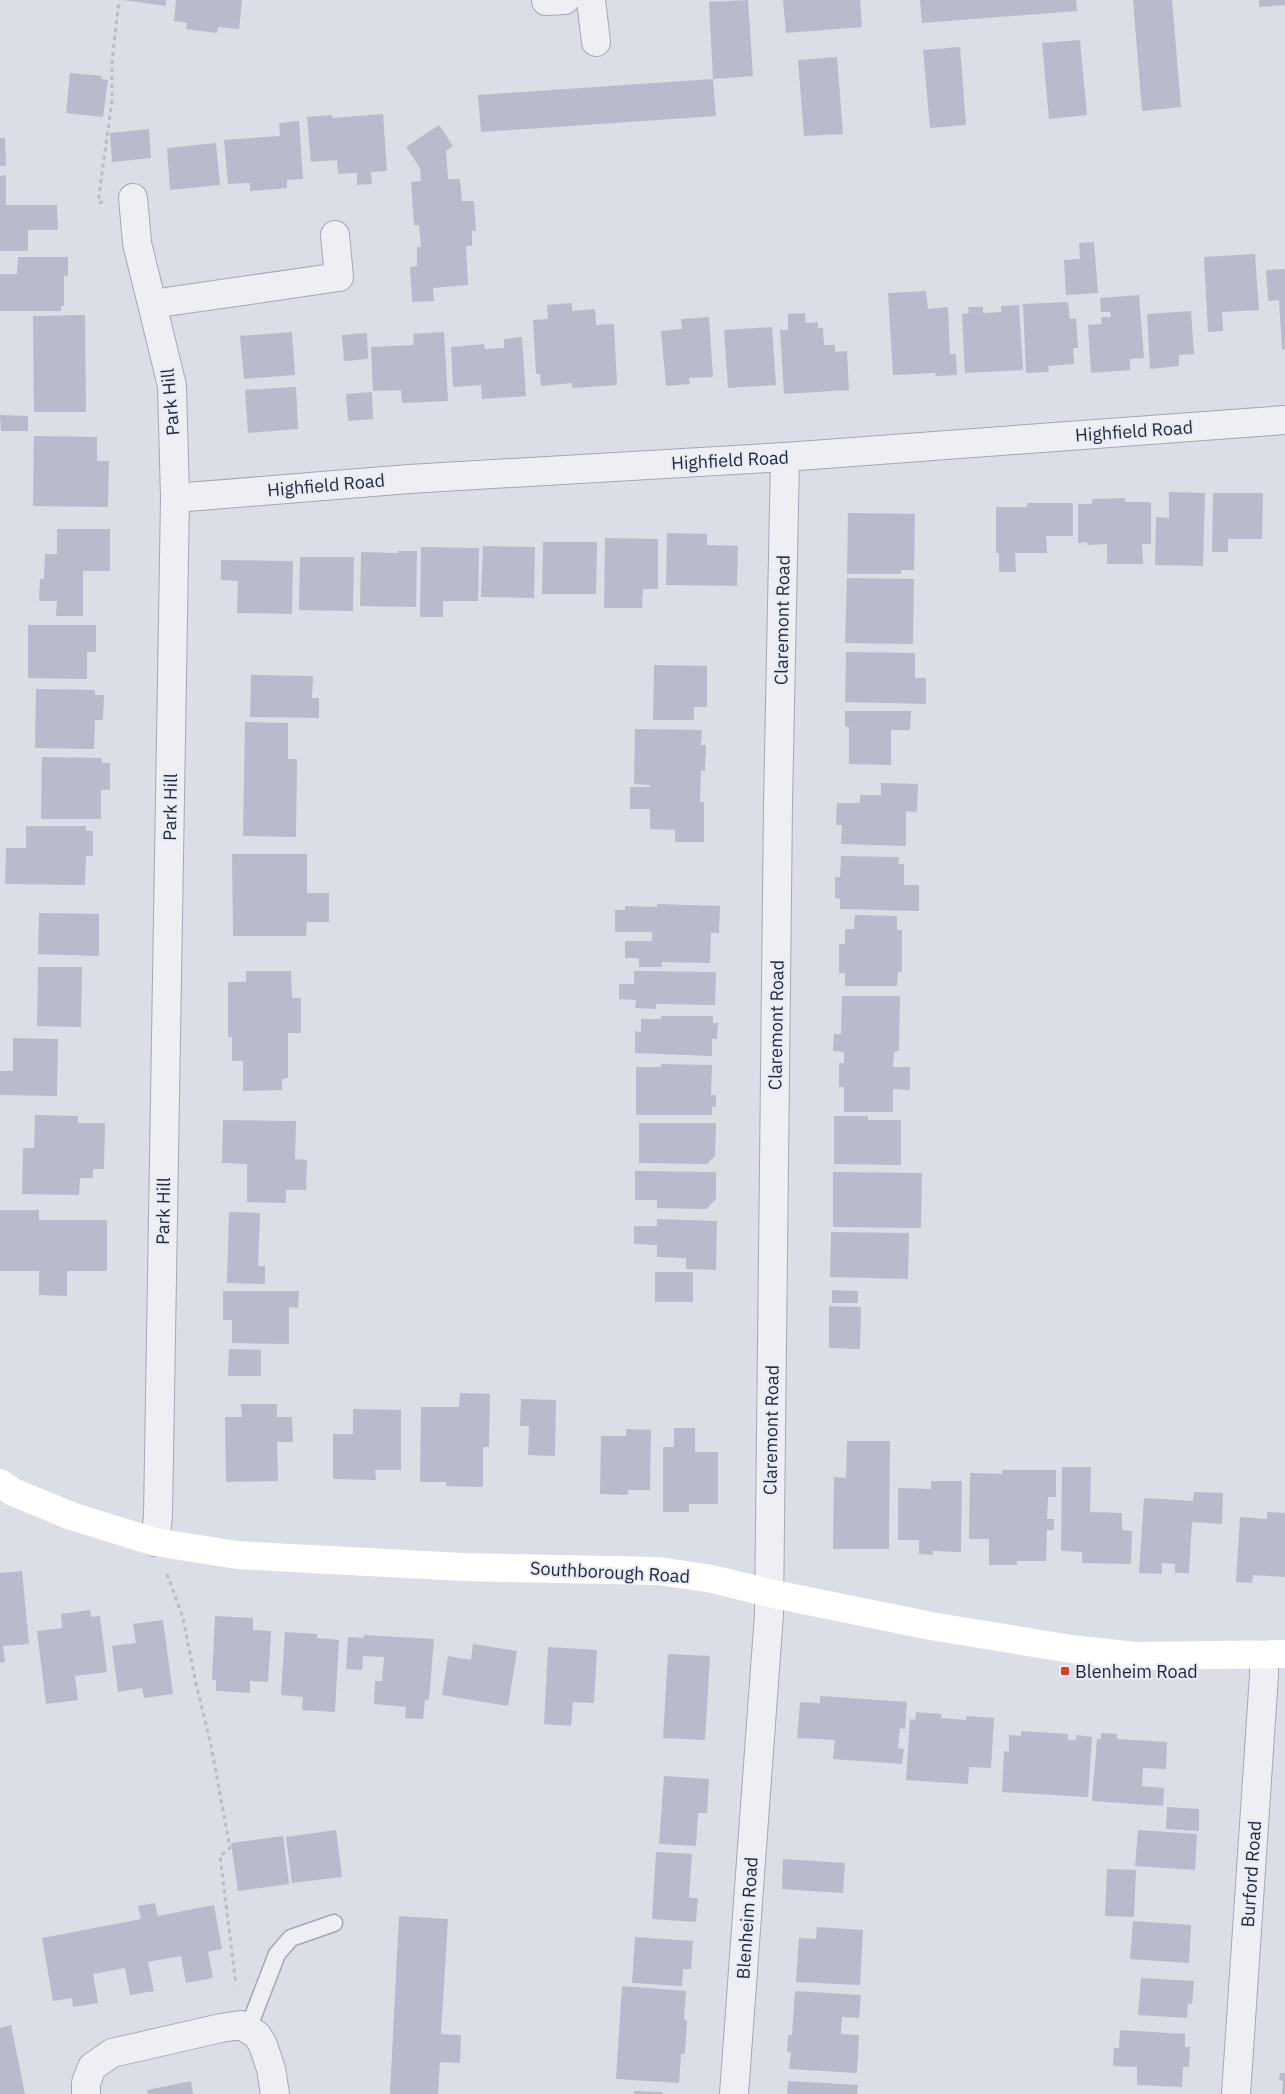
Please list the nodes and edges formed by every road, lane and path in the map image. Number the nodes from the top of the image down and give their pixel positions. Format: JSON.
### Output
{"nodes":[{"id":1,"x":118,"y":0,"type":"edge"},
{"id":2,"x":591,"y":0,"type":"edge"},
{"id":3,"x":596,"y":42,"type":"dead end"},
{"id":4,"x":133,"y":198,"type":"joint"},
{"id":5,"x":335,"y":235,"type":"dead end"},
{"id":6,"x":152,"y":304,"type":"junction"},
{"id":7,"x":1285,"y":420,"type":"edge"},
{"id":8,"x":785,"y":457,"type":"junction"},
{"id":9,"x":175,"y":498,"type":"junction"},
{"id":10,"x":0,"y":1484,"type":"edge"},
{"id":11,"x":155,"y":1542,"type":"junction"},
{"id":12,"x":769,"y":1593,"type":"junction"},
{"id":13,"x":1275,"y":1654,"type":"edge"},
{"id":14,"x":334,"y":1923,"type":"dead end"},
{"id":15,"x":244,"y":2027,"type":"junction"},
{"id":16,"x":86,"y":2094,"type":"edge"},
{"id":17,"x":274,"y":2094,"type":"edge"},
{"id":18,"x":734,"y":2094,"type":"edge"},
{"id":19,"x":1236,"y":2094,"type":"edge"}],
"edges":[{"from":1,"to":4,"type":"path"},
{"from":2,"to":3,"type":"street"},
{"from":4,"to":6,"type":"street","name":"Park Hill"},
{"from":5,"to":6,"type":"street"},
{"from":6,"to":9,"type":"street","name":"Park Hill"},
{"from":7,"to":8,"type":"street","name":"Highfield Road"},
{"from":8,"to":9,"type":"street","name":"Highfield Road"},
{"from":8,"to":12,"type":"street","name":"Claremont Road"},
{"from":9,"to":11,"type":"street","name":"Park Hill"},
{"from":10,"to":11,"type":"street","name":"Southborough Road"},
{"from":11,"to":12,"type":"street","name":"Southborough Road"},
{"from":11,"to":15,"type":"path"},
{"from":12,"to":13,"type":"street","name":"Southborough Road"},
{"from":12,"to":18,"type":"street","name":"Blenheim Road"},
{"from":13,"to":19,"type":"street","name":"Burford Road"},
{"from":14,"to":15,"type":"lane"},
{"from":15,"to":16,"type":"street"},
{"from":15,"to":17,"type":"street"}]}
